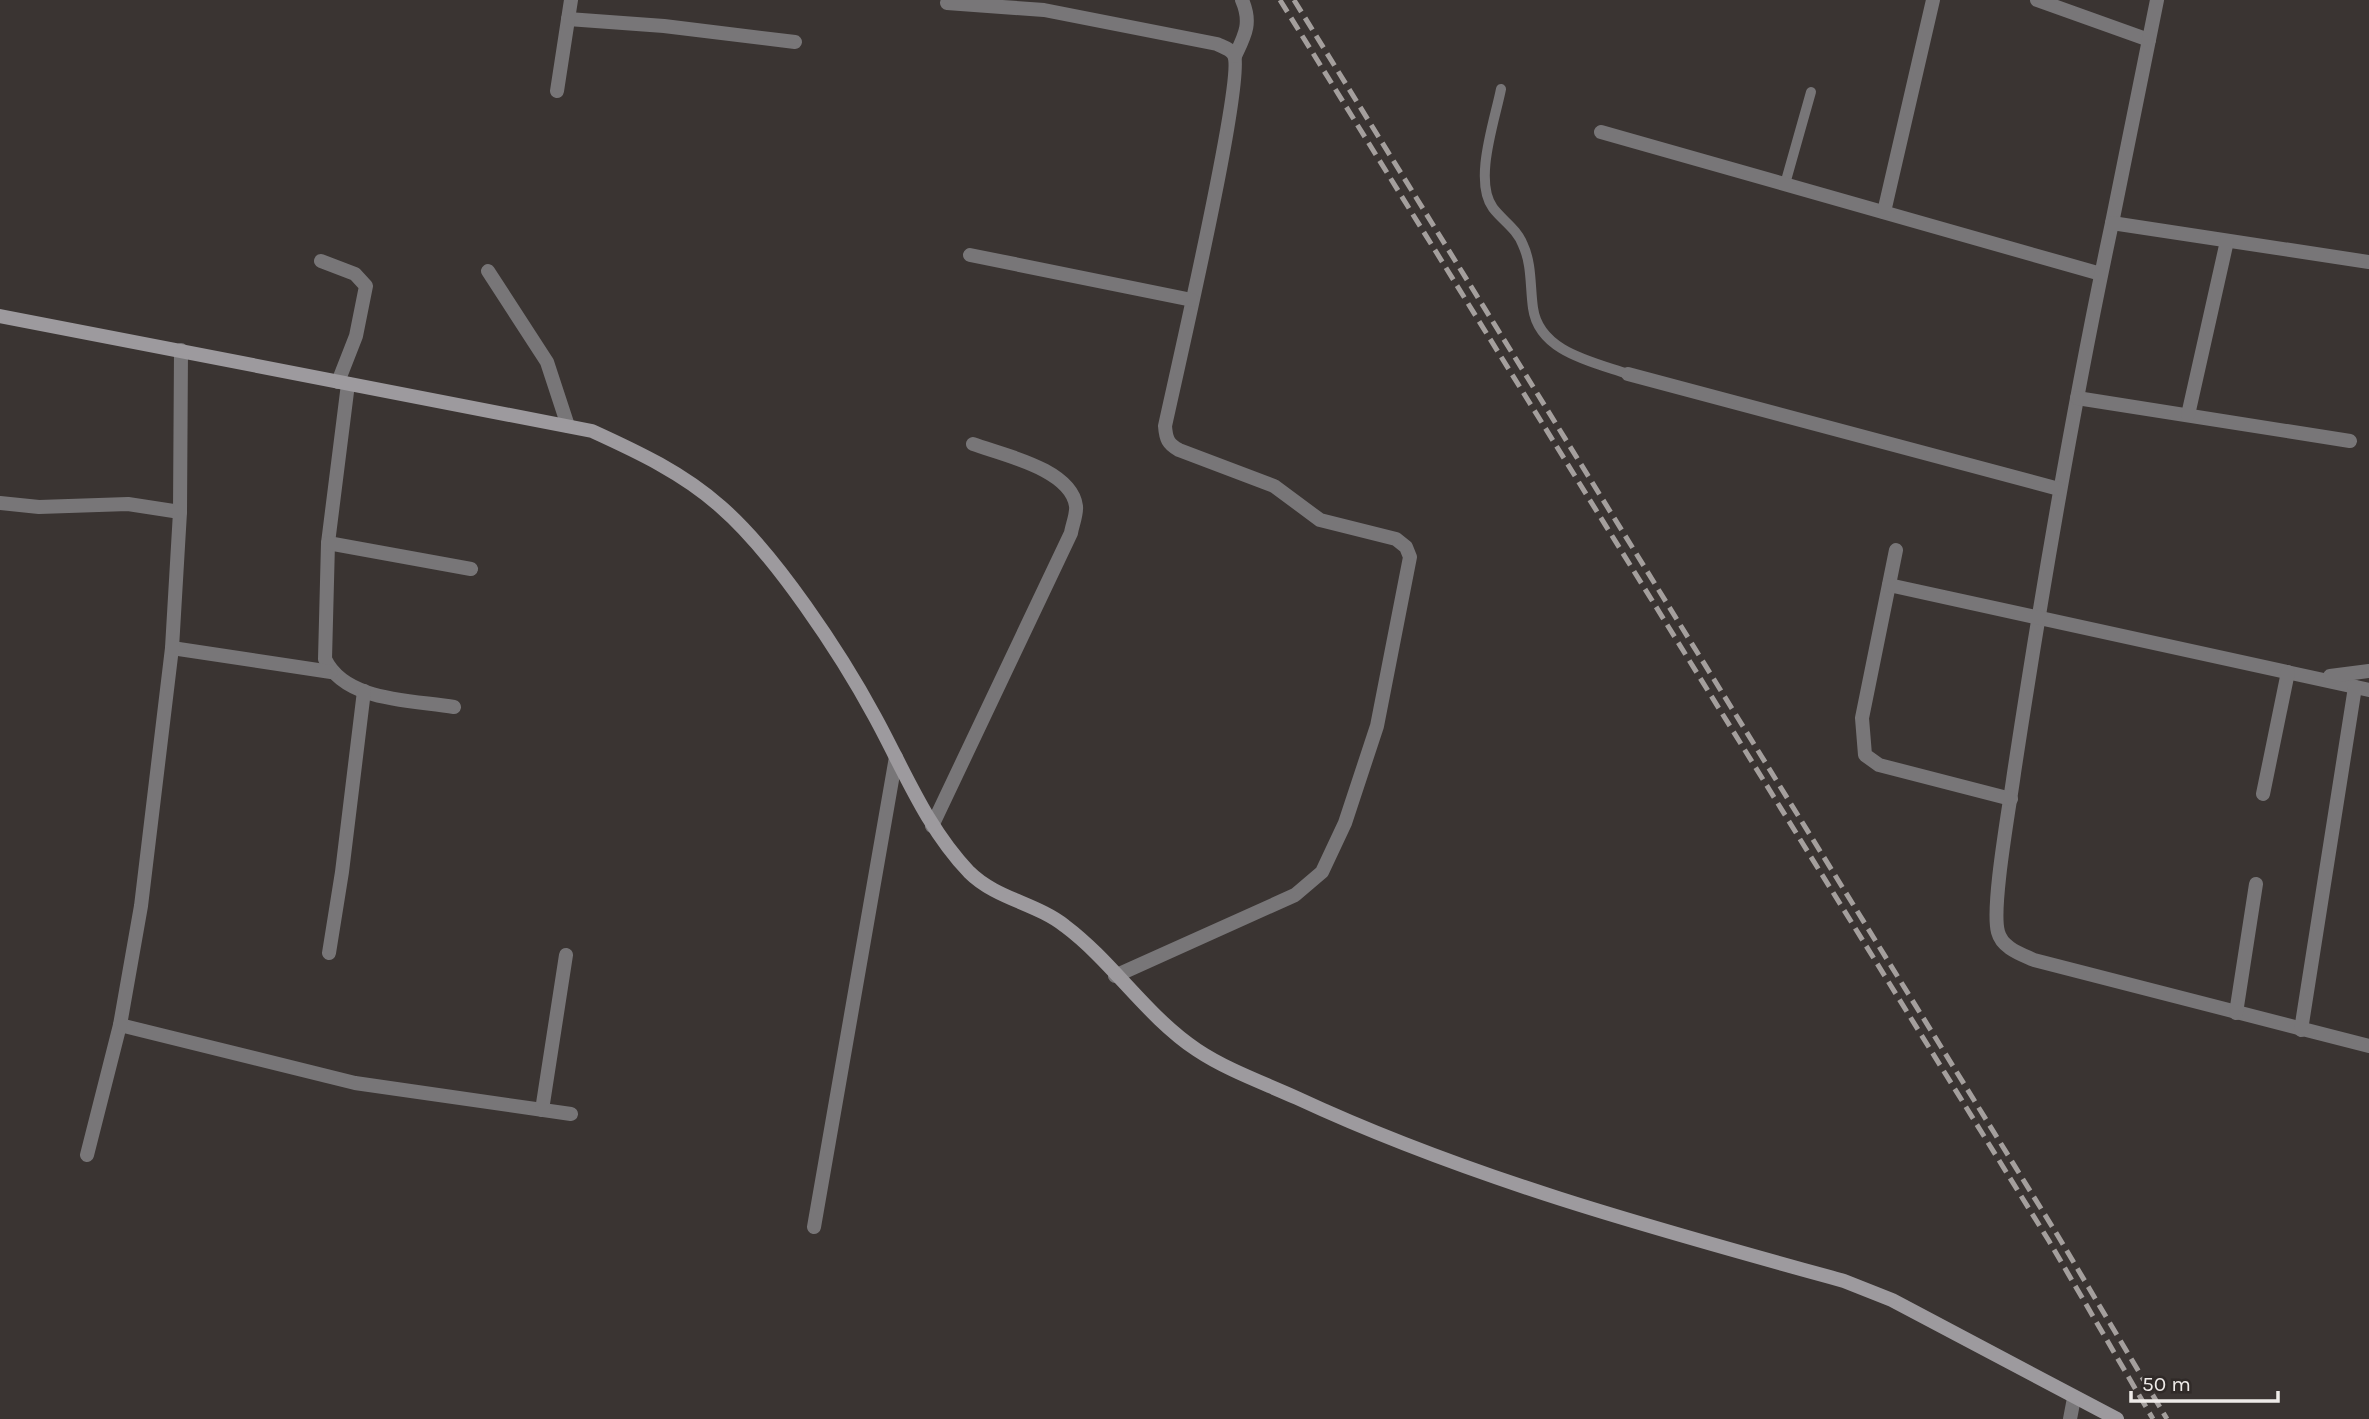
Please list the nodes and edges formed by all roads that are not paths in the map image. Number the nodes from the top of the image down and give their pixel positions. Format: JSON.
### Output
{"nodes":[{"id":1,"x":571,"y":0,"type":"edge"},
{"id":2,"x":1242,"y":0,"type":"edge"},
{"id":3,"x":1933,"y":0,"type":"edge"},
{"id":4,"x":2037,"y":0,"type":"edge"},
{"id":5,"x":2157,"y":0,"type":"edge"},
{"id":6,"x":2053,"y":2,"type":"edge"},
{"id":7,"x":947,"y":3,"type":"dead end"},
{"id":8,"x":568,"y":19,"type":"junction"},
{"id":9,"x":2149,"y":40,"type":"junction"},
{"id":10,"x":795,"y":42,"type":"dead end"},
{"id":11,"x":1235,"y":56,"type":"junction"},
{"id":12,"x":1501,"y":89,"type":"dead end"},
{"id":13,"x":557,"y":91,"type":"dead end"},
{"id":14,"x":1811,"y":92,"type":"dead end"},
{"id":15,"x":1601,"y":132,"type":"dead end"},
{"id":16,"x":1786,"y":184,"type":"junction"},
{"id":17,"x":1884,"y":212,"type":"junction"},
{"id":18,"x":2112,"y":223,"type":"junction"},
{"id":19,"x":2227,"y":241,"type":"junction"},
{"id":20,"x":970,"y":255,"type":"dead end"},
{"id":21,"x":321,"y":261,"type":"dead end"},
{"id":22,"x":2369,"y":262,"type":"edge"},
{"id":23,"x":488,"y":271,"type":"dead end"},
{"id":24,"x":2101,"y":274,"type":"junction"},
{"id":25,"x":1192,"y":300,"type":"junction"},
{"id":26,"x":0,"y":316,"type":"edge"},
{"id":27,"x":181,"y":350,"type":"junction"},
{"id":28,"x":1628,"y":374,"type":"joint"},
{"id":29,"x":343,"y":383,"type":"junction"},
{"id":30,"x":2077,"y":398,"type":"junction"},
{"id":31,"x":2188,"y":415,"type":"junction"},
{"id":32,"x":568,"y":426,"type":"junction"},
{"id":33,"x":2350,"y":440,"type":"dead end"},
{"id":34,"x":973,"y":444,"type":"dead end"},
{"id":35,"x":2059,"y":489,"type":"junction"},
{"id":36,"x":0,"y":503,"type":"edge"},
{"id":37,"x":180,"y":512,"type":"junction"},
{"id":38,"x":328,"y":543,"type":"junction"},
{"id":39,"x":1896,"y":550,"type":"dead end"},
{"id":40,"x":471,"y":569,"type":"dead end"},
{"id":41,"x":1889,"y":585,"type":"junction"},
{"id":42,"x":2038,"y":615,"type":"junction"},
{"id":43,"x":172,"y":648,"type":"junction"},
{"id":44,"x":2369,"y":671,"type":"edge"},
{"id":45,"x":331,"y":672,"type":"junction"},
{"id":46,"x":2288,"y":672,"type":"junction"},
{"id":47,"x":2311,"y":677,"type":"junction"},
{"id":48,"x":2362,"y":689,"type":"edge"},
{"id":49,"x":364,"y":691,"type":"junction"},
{"id":50,"x":454,"y":707,"type":"dead end"},
{"id":51,"x":896,"y":757,"type":"junction"},
{"id":52,"x":2263,"y":794,"type":"dead end"},
{"id":53,"x":2011,"y":799,"type":"junction"},
{"id":54,"x":933,"y":826,"type":"junction"},
{"id":55,"x":2256,"y":884,"type":"dead end"},
{"id":56,"x":328,"y":953,"type":"dead end"},
{"id":57,"x":566,"y":955,"type":"dead end"},
{"id":58,"x":1115,"y":976,"type":"junction"},
{"id":59,"x":2236,"y":1013,"type":"junction"},
{"id":60,"x":120,"y":1025,"type":"junction"},
{"id":61,"x":2301,"y":1030,"type":"junction"},
{"id":62,"x":2369,"y":1046,"type":"edge"},
{"id":63,"x":542,"y":1110,"type":"junction"},
{"id":64,"x":571,"y":1114,"type":"dead end"},
{"id":65,"x":87,"y":1155,"type":"dead end"},
{"id":66,"x":814,"y":1227,"type":"dead end"},
{"id":67,"x":2074,"y":1398,"type":"junction"},
{"id":68,"x":2070,"y":1419,"type":"edge"},
{"id":69,"x":2118,"y":1419,"type":"edge"}],
"edges":[{"from":1,"to":8,"type":"street"},
{"from":2,"to":11,"type":"street"},
{"from":3,"to":17,"type":"street"},
{"from":4,"to":6,"type":"street"},
{"from":5,"to":9,"type":"street"},
{"from":6,"to":9,"type":"street"},
{"from":7,"to":11,"type":"street"},
{"from":8,"to":10,"type":"street"},
{"from":8,"to":13,"type":"street"},
{"from":9,"to":18,"type":"street"},
{"from":11,"to":25,"type":"street"},
{"from":12,"to":28,"type":"lane"},
{"from":14,"to":16,"type":"lane"},
{"from":15,"to":16,"type":"street"},
{"from":16,"to":17,"type":"street"},
{"from":17,"to":24,"type":"street"},
{"from":18,"to":19,"type":"street"},
{"from":18,"to":24,"type":"street"},
{"from":19,"to":22,"type":"street"},
{"from":19,"to":31,"type":"street"},
{"from":20,"to":25,"type":"street"},
{"from":21,"to":29,"type":"street"},
{"from":23,"to":32,"type":"street"},
{"from":24,"to":30,"type":"street"},
{"from":25,"to":58,"type":"street"},
{"from":26,"to":27,"type":"street"},
{"from":27,"to":29,"type":"street"},
{"from":27,"to":37,"type":"street"},
{"from":28,"to":35,"type":"street"},
{"from":29,"to":32,"type":"street"},
{"from":29,"to":38,"type":"street"},
{"from":30,"to":31,"type":"street"},
{"from":30,"to":35,"type":"street"},
{"from":31,"to":33,"type":"street"},
{"from":32,"to":51,"type":"street"},
{"from":34,"to":54,"type":"street"},
{"from":35,"to":42,"type":"street"},
{"from":36,"to":37,"type":"street"},
{"from":37,"to":43,"type":"street"},
{"from":38,"to":40,"type":"street"},
{"from":38,"to":45,"type":"street"},
{"from":39,"to":41,"type":"street"},
{"from":41,"to":42,"type":"street"},
{"from":41,"to":53,"type":"street"},
{"from":42,"to":46,"type":"street"},
{"from":42,"to":53,"type":"street"},
{"from":43,"to":45,"type":"street"},
{"from":43,"to":60,"type":"street"},
{"from":44,"to":47,"type":"street"},
{"from":45,"to":49,"type":"street"},
{"from":46,"to":47,"type":"street"},
{"from":46,"to":52,"type":"street"},
{"from":47,"to":48,"type":"street"},
{"from":48,"to":61,"type":"street"},
{"from":49,"to":50,"type":"street"},
{"from":49,"to":56,"type":"street"},
{"from":51,"to":54,"type":"street"},
{"from":51,"to":66,"type":"street"},
{"from":53,"to":59,"type":"street"},
{"from":54,"to":58,"type":"street"},
{"from":55,"to":59,"type":"street"},
{"from":57,"to":63,"type":"street"},
{"from":58,"to":67,"type":"street"},
{"from":59,"to":61,"type":"street"},
{"from":60,"to":63,"type":"street"},
{"from":60,"to":65,"type":"street"},
{"from":61,"to":62,"type":"street"},
{"from":63,"to":64,"type":"street"},
{"from":67,"to":68,"type":"street"},
{"from":67,"to":69,"type":"street"}]}
